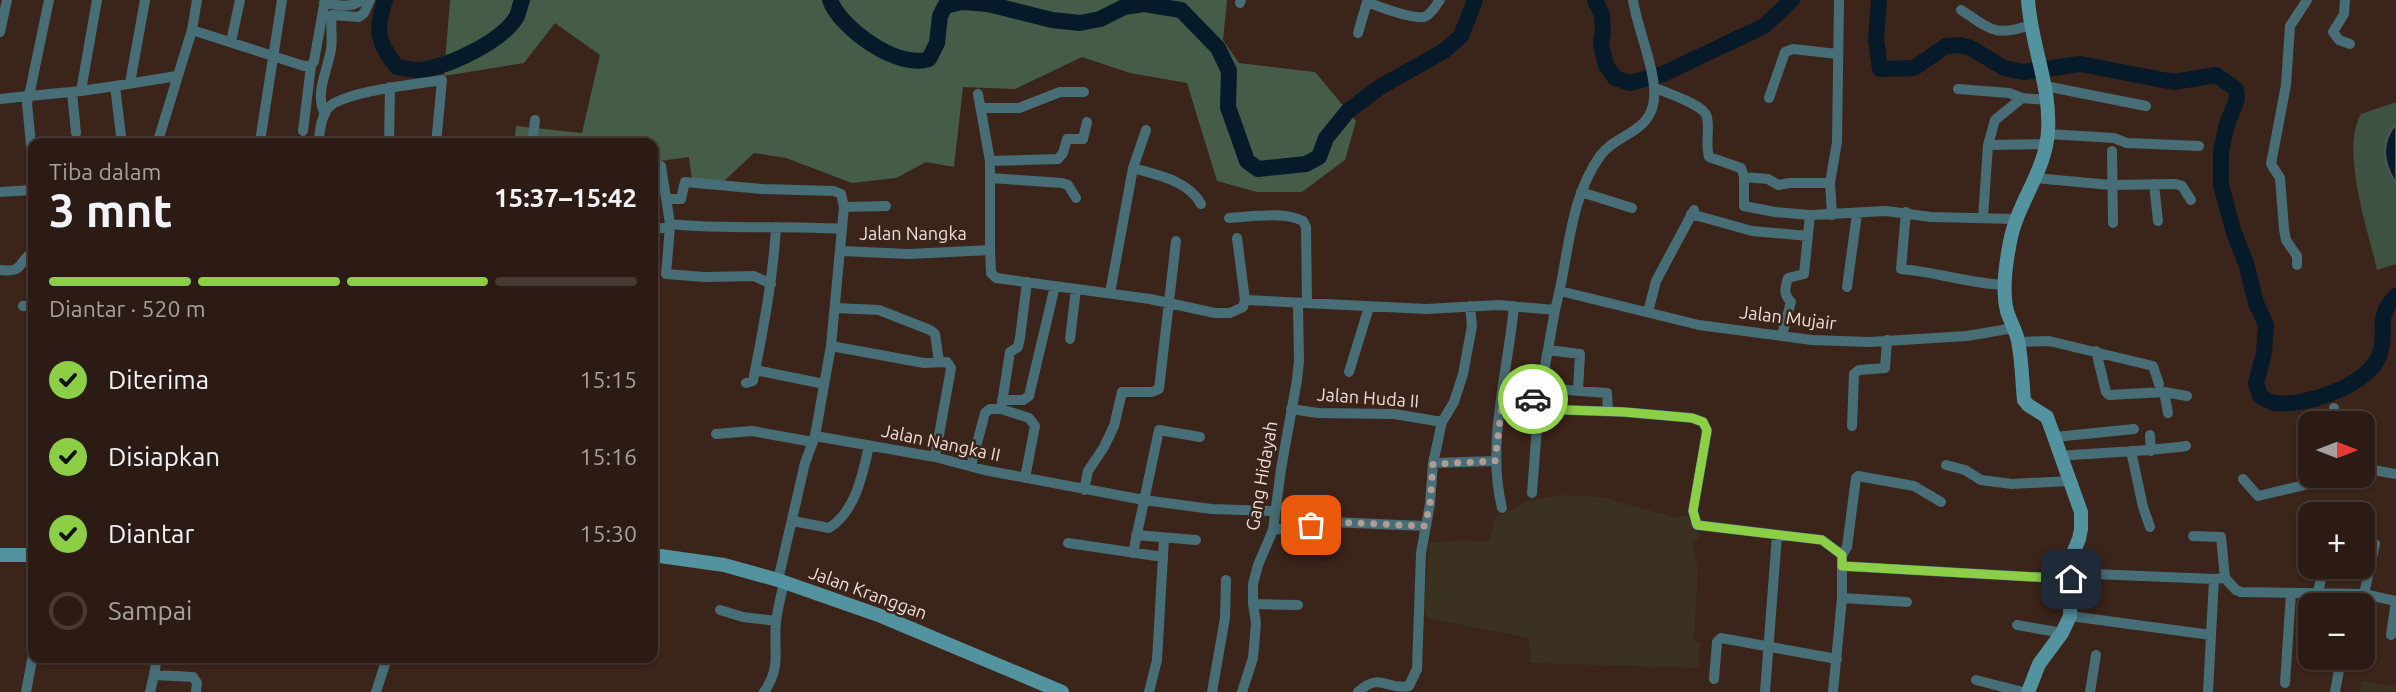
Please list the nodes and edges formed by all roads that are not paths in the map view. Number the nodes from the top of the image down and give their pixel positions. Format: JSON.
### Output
{"nodes":[{"id":1,"x":7,"y":0,"type":"edge"},
{"id":2,"x":49,"y":0,"type":"edge"},
{"id":3,"x":97,"y":0,"type":"edge"},
{"id":4,"x":145,"y":0,"type":"edge"},
{"id":5,"x":197,"y":0,"type":"edge"},
{"id":6,"x":240,"y":0,"type":"edge"},
{"id":7,"x":282,"y":0,"type":"edge"},
{"id":8,"x":361,"y":0,"type":"edge"},
{"id":9,"x":370,"y":0,"type":"edge"},
{"id":10,"x":1440,"y":0,"type":"edge"},
{"id":11,"x":1633,"y":0,"type":"edge"},
{"id":12,"x":1839,"y":0,"type":"edge"},
{"id":13,"x":2028,"y":0,"type":"edge"},
{"id":14,"x":2307,"y":0,"type":"edge"},
{"id":15,"x":2345,"y":0,"type":"edge"},
{"id":16,"x":325,"y":1,"type":"edge"},
{"id":17,"x":1368,"y":1,"type":"edge"},
{"id":18,"x":1961,"y":10,"type":"dead end"},
{"id":19,"x":2031,"y":25,"type":"junction"},
{"id":20,"x":191,"y":30,"type":"junction"},
{"id":21,"x":0,"y":32,"type":"edge"},
{"id":22,"x":1358,"y":33,"type":"dead end"},
{"id":23,"x":231,"y":42,"type":"junction"},
{"id":24,"x":2350,"y":44,"type":"dead end"},
{"id":25,"x":1837,"y":54,"type":"junction"},
{"id":26,"x":273,"y":55,"type":"junction"},
{"id":27,"x":311,"y":66,"type":"junction"},
{"id":28,"x":177,"y":76,"type":"junction"},
{"id":29,"x":2044,"y":80,"type":"junction"},
{"id":30,"x":130,"y":83,"type":"junction"},
{"id":31,"x":116,"y":86,"type":"junction"},
{"id":32,"x":390,"y":87,"type":"junction"},
{"id":33,"x":1654,"y":87,"type":"junction"},
{"id":34,"x":1958,"y":89,"type":"dead end"},
{"id":35,"x":77,"y":91,"type":"junction"},
{"id":36,"x":1084,"y":92,"type":"dead end"},
{"id":37,"x":978,"y":94,"type":"dead end"},
{"id":38,"x":29,"y":96,"type":"junction"},
{"id":39,"x":1769,"y":98,"type":"dead end"},
{"id":40,"x":2022,"y":98,"type":"junction"},
{"id":41,"x":0,"y":99,"type":"edge"},
{"id":42,"x":2146,"y":106,"type":"dead end"},
{"id":43,"x":981,"y":108,"type":"junction"},
{"id":44,"x":325,"y":114,"type":"junction"},
{"id":45,"x":534,"y":120,"type":"dead end"},
{"id":46,"x":1087,"y":122,"type":"dead end"},
{"id":47,"x":1146,"y":130,"type":"dead end"},
{"id":48,"x":303,"y":131,"type":"dead end"},
{"id":49,"x":76,"y":133,"type":"dead end"},
{"id":50,"x":261,"y":135,"type":"dead end"},
{"id":51,"x":30,"y":138,"type":"edge"},
{"id":52,"x":121,"y":138,"type":"edge"},
{"id":53,"x":159,"y":138,"type":"edge"},
{"id":54,"x":319,"y":138,"type":"edge"},
{"id":55,"x":388,"y":138,"type":"edge"},
{"id":56,"x":437,"y":138,"type":"edge"},
{"id":57,"x":532,"y":138,"type":"edge"},
{"id":58,"x":2048,"y":139,"type":"junction"},
{"id":59,"x":1989,"y":145,"type":"junction"},
{"id":60,"x":2199,"y":146,"type":"dead end"},
{"id":61,"x":2112,"y":151,"type":"dead end"},
{"id":62,"x":990,"y":161,"type":"junction"},
{"id":63,"x":661,"y":166,"type":"dead end"},
{"id":64,"x":1133,"y":168,"type":"junction"},
{"id":65,"x":1744,"y":177,"type":"junction"},
{"id":66,"x":991,"y":178,"type":"junction"},
{"id":67,"x":2035,"y":178,"type":"junction"},
{"id":68,"x":1830,"y":183,"type":"junction"},
{"id":69,"x":2154,"y":184,"type":"junction"},
{"id":70,"x":2111,"y":185,"type":"junction"},
{"id":71,"x":28,"y":190,"type":"edge"},
{"id":72,"x":0,"y":192,"type":"edge"},
{"id":73,"x":1581,"y":192,"type":"junction"},
{"id":74,"x":1076,"y":198,"type":"dead end"},
{"id":75,"x":666,"y":200,"type":"junction"},
{"id":76,"x":2191,"y":200,"type":"dead end"},
{"id":77,"x":1200,"y":205,"type":"dead end"},
{"id":78,"x":844,"y":206,"type":"junction"},
{"id":79,"x":886,"y":206,"type":"dead end"},
{"id":80,"x":1632,"y":208,"type":"dead end"},
{"id":81,"x":1906,"y":212,"type":"junction"},
{"id":82,"x":1857,"y":214,"type":"junction"},
{"id":83,"x":1810,"y":215,"type":"junction"},
{"id":84,"x":1832,"y":215,"type":"junction"},
{"id":85,"x":1229,"y":218,"type":"dead end"},
{"id":86,"x":1983,"y":218,"type":"junction"},
{"id":87,"x":2016,"y":219,"type":"junction"},
{"id":88,"x":2158,"y":221,"type":"dead end"},
{"id":89,"x":2113,"y":223,"type":"dead end"},
{"id":90,"x":670,"y":225,"type":"junction"},
{"id":91,"x":776,"y":227,"type":"junction"},
{"id":92,"x":658,"y":228,"type":"edge"},
{"id":93,"x":842,"y":229,"type":"junction"},
{"id":94,"x":1808,"y":236,"type":"junction"},
{"id":95,"x":1237,"y":238,"type":"dead end"},
{"id":96,"x":1176,"y":241,"type":"dead end"},
{"id":97,"x":990,"y":250,"type":"junction"},
{"id":98,"x":841,"y":251,"type":"junction"},
{"id":99,"x":28,"y":258,"type":"edge"},
{"id":100,"x":2297,"y":265,"type":"dead end"},
{"id":101,"x":0,"y":270,"type":"edge"},
{"id":102,"x":1027,"y":282,"type":"junction"},
{"id":103,"x":771,"y":284,"type":"junction"},
{"id":104,"x":2006,"y":285,"type":"junction"},
{"id":105,"x":1055,"y":286,"type":"junction"},
{"id":106,"x":1847,"y":287,"type":"dead end"},
{"id":107,"x":1076,"y":289,"type":"junction"},
{"id":108,"x":1560,"y":291,"type":"junction"},
{"id":109,"x":1110,"y":293,"type":"junction"},
{"id":110,"x":1245,"y":299,"type":"junction"},
{"id":111,"x":1170,"y":302,"type":"junction"},
{"id":112,"x":1303,"y":303,"type":"junction"},
{"id":113,"x":1470,"y":306,"type":"junction"},
{"id":114,"x":1514,"y":306,"type":"junction"},
{"id":115,"x":1369,"y":307,"type":"junction"},
{"id":116,"x":835,"y":308,"type":"junction"},
{"id":117,"x":1555,"y":310,"type":"junction"},
{"id":118,"x":1648,"y":312,"type":"junction"},
{"id":119,"x":1782,"y":335,"type":"junction"},
{"id":120,"x":2016,"y":335,"type":"junction"},
{"id":121,"x":1070,"y":339,"type":"dead end"},
{"id":122,"x":1887,"y":340,"type":"junction"},
{"id":123,"x":831,"y":346,"type":"junction"},
{"id":124,"x":1548,"y":350,"type":"junction"},
{"id":125,"x":2096,"y":351,"type":"junction"},
{"id":126,"x":939,"y":362,"type":"junction"},
{"id":127,"x":755,"y":370,"type":"junction"},
{"id":128,"x":1349,"y":372,"type":"dead end"},
{"id":129,"x":746,"y":383,"type":"dead end"},
{"id":130,"x":824,"y":384,"type":"junction"},
{"id":131,"x":1542,"y":388,"type":"junction"},
{"id":132,"x":2162,"y":388,"type":"junction"},
{"id":133,"x":1577,"y":391,"type":"junction"},
{"id":134,"x":1503,"y":396,"type":"junction"},
{"id":135,"x":2187,"y":396,"type":"dead end"},
{"id":136,"x":1002,"y":404,"type":"junction"},
{"id":137,"x":1539,"y":405,"type":"junction"},
{"id":138,"x":2334,"y":408,"type":"dead end"},
{"id":139,"x":1291,"y":409,"type":"junction"},
{"id":140,"x":1608,"y":411,"type":"junction"},
{"id":141,"x":2335,"y":411,"type":"edge"},
{"id":142,"x":2168,"y":413,"type":"dead end"},
{"id":143,"x":1442,"y":422,"type":"junction"},
{"id":144,"x":1852,"y":426,"type":"dead end"},
{"id":145,"x":2134,"y":429,"type":"dead end"},
{"id":146,"x":716,"y":434,"type":"dead end"},
{"id":147,"x":2150,"y":435,"type":"dead end"},
{"id":148,"x":1200,"y":437,"type":"dead end"},
{"id":149,"x":2055,"y":437,"type":"junction"},
{"id":150,"x":814,"y":439,"type":"junction"},
{"id":151,"x":869,"y":446,"type":"junction"},
{"id":152,"x":2186,"y":446,"type":"dead end"},
{"id":153,"x":2131,"y":451,"type":"junction"},
{"id":154,"x":2151,"y":451,"type":"junction"},
{"id":155,"x":2061,"y":456,"type":"junction"},
{"id":156,"x":935,"y":457,"type":"junction"},
{"id":157,"x":1495,"y":461,"type":"junction"},
{"id":158,"x":1433,"y":464,"type":"junction"},
{"id":159,"x":1946,"y":465,"type":"dead end"},
{"id":160,"x":971,"y":466,"type":"junction"},
{"id":161,"x":2375,"y":470,"type":"edge"},
{"id":162,"x":2396,"y":474,"type":"edge"},
{"id":163,"x":1025,"y":478,"type":"junction"},
{"id":164,"x":2243,"y":479,"type":"dead end"},
{"id":165,"x":2070,"y":481,"type":"junction"},
{"id":166,"x":2298,"y":487,"type":"edge"},
{"id":167,"x":1084,"y":490,"type":"junction"},
{"id":168,"x":1532,"y":493,"type":"dead end"},
{"id":169,"x":1144,"y":500,"type":"junction"},
{"id":170,"x":1941,"y":502,"type":"dead end"},
{"id":171,"x":1502,"y":508,"type":"dead end"},
{"id":172,"x":1274,"y":511,"type":"junction"},
{"id":173,"x":793,"y":521,"type":"junction"},
{"id":174,"x":1425,"y":526,"type":"junction"},
{"id":175,"x":2150,"y":527,"type":"dead end"},
{"id":176,"x":1273,"y":530,"type":"junction"},
{"id":177,"x":1136,"y":535,"type":"junction"},
{"id":178,"x":1777,"y":535,"type":"junction"},
{"id":179,"x":2193,"y":536,"type":"dead end"},
{"id":180,"x":1164,"y":538,"type":"junction"},
{"id":181,"x":1196,"y":540,"type":"dead end"},
{"id":182,"x":1068,"y":543,"type":"dead end"},
{"id":183,"x":1133,"y":553,"type":"junction"},
{"id":184,"x":0,"y":555,"type":"edge"},
{"id":185,"x":28,"y":555,"type":"edge"},
{"id":186,"x":658,"y":556,"type":"edge"},
{"id":187,"x":1163,"y":557,"type":"junction"},
{"id":188,"x":1842,"y":560,"type":"junction"},
{"id":189,"x":2071,"y":576,"type":"junction"},
{"id":190,"x":2219,"y":578,"type":"junction"},
{"id":191,"x":2321,"y":579,"type":"edge"},
{"id":192,"x":1226,"y":580,"type":"dead end"},
{"id":193,"x":781,"y":581,"type":"junction"},
{"id":194,"x":2291,"y":593,"type":"junction"},
{"id":195,"x":2298,"y":593,"type":"edge"},
{"id":196,"x":2318,"y":593,"type":"edge"},
{"id":197,"x":2375,"y":596,"type":"edge"},
{"id":198,"x":1842,"y":598,"type":"junction"},
{"id":199,"x":2396,"y":601,"type":"edge"},
{"id":200,"x":1907,"y":602,"type":"dead end"},
{"id":201,"x":1253,"y":604,"type":"junction"},
{"id":202,"x":1298,"y":605,"type":"dead end"},
{"id":203,"x":720,"y":610,"type":"dead end"},
{"id":204,"x":2070,"y":616,"type":"junction"},
{"id":205,"x":776,"y":621,"type":"junction"},
{"id":206,"x":2017,"y":625,"type":"dead end"},
{"id":207,"x":2062,"y":633,"type":"junction"},
{"id":208,"x":2211,"y":635,"type":"junction"},
{"id":209,"x":2390,"y":635,"type":"dead end"},
{"id":210,"x":1768,"y":646,"type":"junction"},
{"id":211,"x":2096,"y":655,"type":"dead end"},
{"id":212,"x":1837,"y":659,"type":"junction"},
{"id":213,"x":31,"y":663,"type":"edge"},
{"id":214,"x":156,"y":663,"type":"edge"},
{"id":215,"x":385,"y":663,"type":"edge"},
{"id":216,"x":2339,"y":670,"type":"edge"},
{"id":217,"x":154,"y":675,"type":"junction"},
{"id":218,"x":1714,"y":678,"type":"dead end"},
{"id":219,"x":1976,"y":680,"type":"dead end"},
{"id":220,"x":2286,"y":683,"type":"dead end"},
{"id":221,"x":1055,"y":690,"type":"edge"},
{"id":222,"x":26,"y":692,"type":"edge"},
{"id":223,"x":150,"y":692,"type":"edge"},
{"id":224,"x":196,"y":692,"type":"edge"},
{"id":225,"x":376,"y":692,"type":"edge"},
{"id":226,"x":764,"y":692,"type":"edge"},
{"id":227,"x":1149,"y":692,"type":"edge"},
{"id":228,"x":1212,"y":692,"type":"edge"},
{"id":229,"x":1242,"y":692,"type":"edge"},
{"id":230,"x":1358,"y":692,"type":"edge"},
{"id":231,"x":1765,"y":692,"type":"edge"},
{"id":232,"x":1833,"y":692,"type":"edge"},
{"id":233,"x":2026,"y":692,"type":"edge"},
{"id":234,"x":2090,"y":692,"type":"edge"},
{"id":235,"x":2208,"y":692,"type":"edge"},
{"id":236,"x":2335,"y":692,"type":"edge"}],
"edges":[{"from":1,"to":21,"type":"street"},
{"from":2,"to":38,"type":"street"},
{"from":3,"to":35,"type":"street"},
{"from":4,"to":30,"type":"street"},
{"from":5,"to":20,"type":"street"},
{"from":6,"to":23,"type":"street"},
{"from":7,"to":26,"type":"street"},
{"from":8,"to":16,"type":"street"},
{"from":9,"to":44,"type":"street"},
{"from":10,"to":17,"type":"street"},
{"from":11,"to":33,"type":"street"},
{"from":12,"to":25,"type":"street"},
{"from":13,"to":19,"type":"street"},
{"from":14,"to":100,"type":"street"},
{"from":15,"to":24,"type":"street"},
{"from":16,"to":27,"type":"street"},
{"from":17,"to":22,"type":"street"},
{"from":18,"to":19,"type":"street"},
{"from":19,"to":29,"type":"street"},
{"from":20,"to":23,"type":"street"},
{"from":20,"to":28,"type":"street"},
{"from":23,"to":26,"type":"street"},
{"from":25,"to":39,"type":"street"},
{"from":25,"to":68,"type":"street"},
{"from":26,"to":27,"type":"street"},
{"from":26,"to":50,"type":"street"},
{"from":27,"to":48,"type":"street"},
{"from":28,"to":30,"type":"street"},
{"from":28,"to":53,"type":"street"},
{"from":29,"to":40,"type":"street"},
{"from":29,"to":42,"type":"street"},
{"from":29,"to":58,"type":"street"},
{"from":30,"to":31,"type":"street"},
{"from":31,"to":35,"type":"street"},
{"from":31,"to":52,"type":"street"},
{"from":32,"to":44,"type":"street"},
{"from":32,"to":55,"type":"street"},
{"from":32,"to":56,"type":"street"},
{"from":33,"to":65,"type":"street"},
{"from":33,"to":73,"type":"street"},
{"from":34,"to":40,"type":"street"},
{"from":35,"to":38,"type":"street"},
{"from":35,"to":49,"type":"street"},
{"from":36,"to":43,"type":"street"},
{"from":37,"to":43,"type":"street"},
{"from":38,"to":41,"type":"street"},
{"from":38,"to":51,"type":"street"},
{"from":40,"to":59,"type":"street"},
{"from":43,"to":62,"type":"street"},
{"from":44,"to":54,"type":"street"},
{"from":45,"to":57,"type":"street"},
{"from":46,"to":62,"type":"street"},
{"from":47,"to":64,"type":"street"},
{"from":58,"to":59,"type":"street"},
{"from":58,"to":60,"type":"street"},
{"from":58,"to":67,"type":"street"},
{"from":59,"to":86,"type":"street"},
{"from":61,"to":70,"type":"street"},
{"from":62,"to":66,"type":"street"},
{"from":63,"to":75,"type":"street"},
{"from":64,"to":77,"type":"street"},
{"from":64,"to":109,"type":"street"},
{"from":65,"to":68,"type":"street"},
{"from":65,"to":83,"type":"street"},
{"from":66,"to":74,"type":"street"},
{"from":66,"to":97,"type":"street"},
{"from":67,"to":70,"type":"street"},
{"from":67,"to":87,"type":"street"},
{"from":68,"to":84,"type":"street"},
{"from":69,"to":70,"type":"street"},
{"from":69,"to":76,"type":"street"},
{"from":69,"to":88,"type":"street"},
{"from":70,"to":89,"type":"street"},
{"from":71,"to":72,"type":"street"},
{"from":73,"to":80,"type":"street"},
{"from":73,"to":108,"type":"street"},
{"from":75,"to":78,"type":"street"},
{"from":75,"to":90,"type":"street"},
{"from":78,"to":79,"type":"street"},
{"from":78,"to":93,"type":"street"},
{"from":81,"to":82,"type":"street"},
{"from":81,"to":86,"type":"street"},
{"from":81,"to":104,"type":"street"},
{"from":82,"to":84,"type":"street"},
{"from":82,"to":106,"type":"street"},
{"from":83,"to":84,"type":"street"},
{"from":83,"to":94,"type":"street"},
{"from":85,"to":112,"type":"street","name":"Gang Hidayah"},
{"from":86,"to":87,"type":"street"},
{"from":87,"to":104,"type":"street"},
{"from":90,"to":91,"type":"street"},
{"from":90,"to":92,"type":"street"},
{"from":90,"to":103,"type":"street"},
{"from":91,"to":93,"type":"street"},
{"from":91,"to":103,"type":"street"},
{"from":93,"to":98,"type":"street"},
{"from":94,"to":118,"type":"street"},
{"from":94,"to":119,"type":"street"},
{"from":95,"to":110,"type":"street"},
{"from":96,"to":111,"type":"street"},
{"from":97,"to":98,"type":"street","name":"Jalan Nangka"},
{"from":97,"to":102,"type":"street","name":"Jalan Nangka"},
{"from":98,"to":116,"type":"street","name":"Jalan Nangka"},
{"from":99,"to":101,"type":"street"},
{"from":102,"to":105,"type":"street","name":"Jalan Nangka"},
{"from":102,"to":136,"type":"street"},
{"from":103,"to":127,"type":"street"},
{"from":104,"to":120,"type":"street"},
{"from":105,"to":107,"type":"street","name":"Jalan Nangka"},
{"from":105,"to":136,"type":"street"},
{"from":107,"to":109,"type":"street","name":"Jalan Nangka"},
{"from":107,"to":121,"type":"street"},
{"from":108,"to":117,"type":"street"},
{"from":108,"to":118,"type":"street","name":"Jalan Mujair"},
{"from":109,"to":111,"type":"street","name":"Jalan Nangka"},
{"from":110,"to":111,"type":"street","name":"Jalan Nangka"},
{"from":110,"to":112,"type":"street"},
{"from":111,"to":167,"type":"street"},
{"from":112,"to":115,"type":"street"},
{"from":112,"to":139,"type":"street","name":"Gang Hidayah"},
{"from":113,"to":114,"type":"street"},
{"from":113,"to":115,"type":"street"},
{"from":113,"to":143,"type":"street"},
{"from":114,"to":117,"type":"street"},
{"from":114,"to":134,"type":"street"},
{"from":115,"to":128,"type":"street"},
{"from":116,"to":123,"type":"street","name":"Jalan Nangka"},
{"from":116,"to":126,"type":"street"},
{"from":117,"to":124,"type":"street"},
{"from":118,"to":119,"type":"street","name":"Jalan Mujair"},
{"from":119,"to":122,"type":"street","name":"Jalan Mujair"},
{"from":120,"to":122,"type":"street","name":"Jalan Mujair"},
{"from":120,"to":125,"type":"street","name":"Jalan Mujair"},
{"from":120,"to":149,"type":"street"},
{"from":122,"to":144,"type":"street"},
{"from":123,"to":126,"type":"street"},
{"from":123,"to":130,"type":"street","name":"Jalan Nangka"},
{"from":124,"to":131,"type":"street"},
{"from":124,"to":133,"type":"street"},
{"from":125,"to":132,"type":"street","name":"Jalan Mujair"},
{"from":125,"to":132,"type":"street"},
{"from":126,"to":156,"type":"street"},
{"from":127,"to":129,"type":"street"},
{"from":127,"to":130,"type":"street"},
{"from":130,"to":150,"type":"street","name":"Jalan Nangka"},
{"from":131,"to":133,"type":"street"},
{"from":131,"to":137,"type":"street"},
{"from":132,"to":135,"type":"street"},
{"from":132,"to":142,"type":"street"},
{"from":133,"to":140,"type":"street"},
{"from":134,"to":137,"type":"street"},
{"from":134,"to":157,"type":"street"},
{"from":136,"to":160,"type":"street"},
{"from":136,"to":163,"type":"street"},
{"from":137,"to":140,"type":"street"},
{"from":137,"to":168,"type":"street"},
{"from":138,"to":141,"type":"street"},
{"from":139,"to":143,"type":"street","name":"Jalan Huda II"},
{"from":139,"to":172,"type":"street","name":"Gang Hidayah"},
{"from":140,"to":178,"type":"street"},
{"from":143,"to":158,"type":"street"},
{"from":145,"to":149,"type":"street"},
{"from":146,"to":150,"type":"street","name":"Jalan Nangka II"},
{"from":147,"to":154,"type":"street"},
{"from":148,"to":169,"type":"street"},
{"from":149,"to":155,"type":"street"},
{"from":150,"to":151,"type":"street","name":"Jalan Nangka II"},
{"from":150,"to":173,"type":"street","name":"Jalan Nangka"},
{"from":151,"to":156,"type":"street","name":"Jalan Nangka II"},
{"from":151,"to":173,"type":"street"},
{"from":152,"to":154,"type":"street"},
{"from":153,"to":154,"type":"street"},
{"from":153,"to":155,"type":"street"},
{"from":153,"to":175,"type":"street"},
{"from":155,"to":165,"type":"street"},
{"from":156,"to":160,"type":"street","name":"Jalan Nangka II"},
{"from":157,"to":158,"type":"street"},
{"from":157,"to":171,"type":"street"},
{"from":158,"to":174,"type":"street"},
{"from":159,"to":165,"type":"street"},
{"from":160,"to":163,"type":"street","name":"Jalan Nangka II"},
{"from":161,"to":162,"type":"street"},
{"from":163,"to":167,"type":"street","name":"Jalan Nangka II"},
{"from":164,"to":166,"type":"street"},
{"from":165,"to":189,"type":"street"},
{"from":167,"to":169,"type":"street","name":"Jalan Nangka II"},
{"from":169,"to":172,"type":"street","name":"Jalan Nangka II"},
{"from":169,"to":177,"type":"street"},
{"from":170,"to":188,"type":"street"},
{"from":172,"to":176,"type":"street","name":"Gang Hidayah"},
{"from":173,"to":193,"type":"street","name":"Jalan Nangka"},
{"from":174,"to":176,"type":"street"},
{"from":174,"to":230,"type":"street"},
{"from":176,"to":201,"type":"street","name":"Gang Hidayah"},
{"from":177,"to":180,"type":"street"},
{"from":177,"to":183,"type":"street"},
{"from":178,"to":188,"type":"street"},
{"from":178,"to":210,"type":"street"},
{"from":179,"to":190,"type":"street"},
{"from":180,"to":181,"type":"street"},
{"from":180,"to":187,"type":"street"},
{"from":182,"to":183,"type":"street"},
{"from":183,"to":187,"type":"street"},
{"from":184,"to":185,"type":"street"},
{"from":186,"to":193,"type":"street","name":"Jalan Kranggan"},
{"from":187,"to":227,"type":"street"},
{"from":188,"to":189,"type":"street"},
{"from":188,"to":198,"type":"street"},
{"from":189,"to":190,"type":"street"},
{"from":189,"to":204,"type":"street"},
{"from":190,"to":194,"type":"street"},
{"from":190,"to":208,"type":"street"},
{"from":191,"to":196,"type":"street"},
{"from":192,"to":228,"type":"street"},
{"from":193,"to":205,"type":"street","name":"Jalan Nangka"},
{"from":193,"to":221,"type":"street","name":"Jalan Kranggan"},
{"from":194,"to":195,"type":"street"},
{"from":194,"to":220,"type":"street"},
{"from":197,"to":199,"type":"street"},
{"from":198,"to":200,"type":"street"},
{"from":198,"to":212,"type":"street"},
{"from":199,"to":209,"type":"street"},
{"from":201,"to":202,"type":"street"},
{"from":201,"to":229,"type":"street","name":"Gang Hidayah"},
{"from":203,"to":205,"type":"street"},
{"from":204,"to":207,"type":"street"},
{"from":204,"to":208,"type":"street"},
{"from":205,"to":226,"type":"street","name":"Jalan Nangka"},
{"from":206,"to":207,"type":"street"},
{"from":207,"to":233,"type":"street"},
{"from":208,"to":235,"type":"street"},
{"from":210,"to":212,"type":"street"},
{"from":210,"to":218,"type":"street"},
{"from":210,"to":231,"type":"street"},
{"from":211,"to":234,"type":"street"},
{"from":212,"to":232,"type":"street"},
{"from":213,"to":222,"type":"street"},
{"from":214,"to":217,"type":"street"},
{"from":215,"to":225,"type":"street"},
{"from":216,"to":236,"type":"street"},
{"from":217,"to":223,"type":"street"},
{"from":217,"to":224,"type":"street"},
{"from":219,"to":233,"type":"street"}]}
